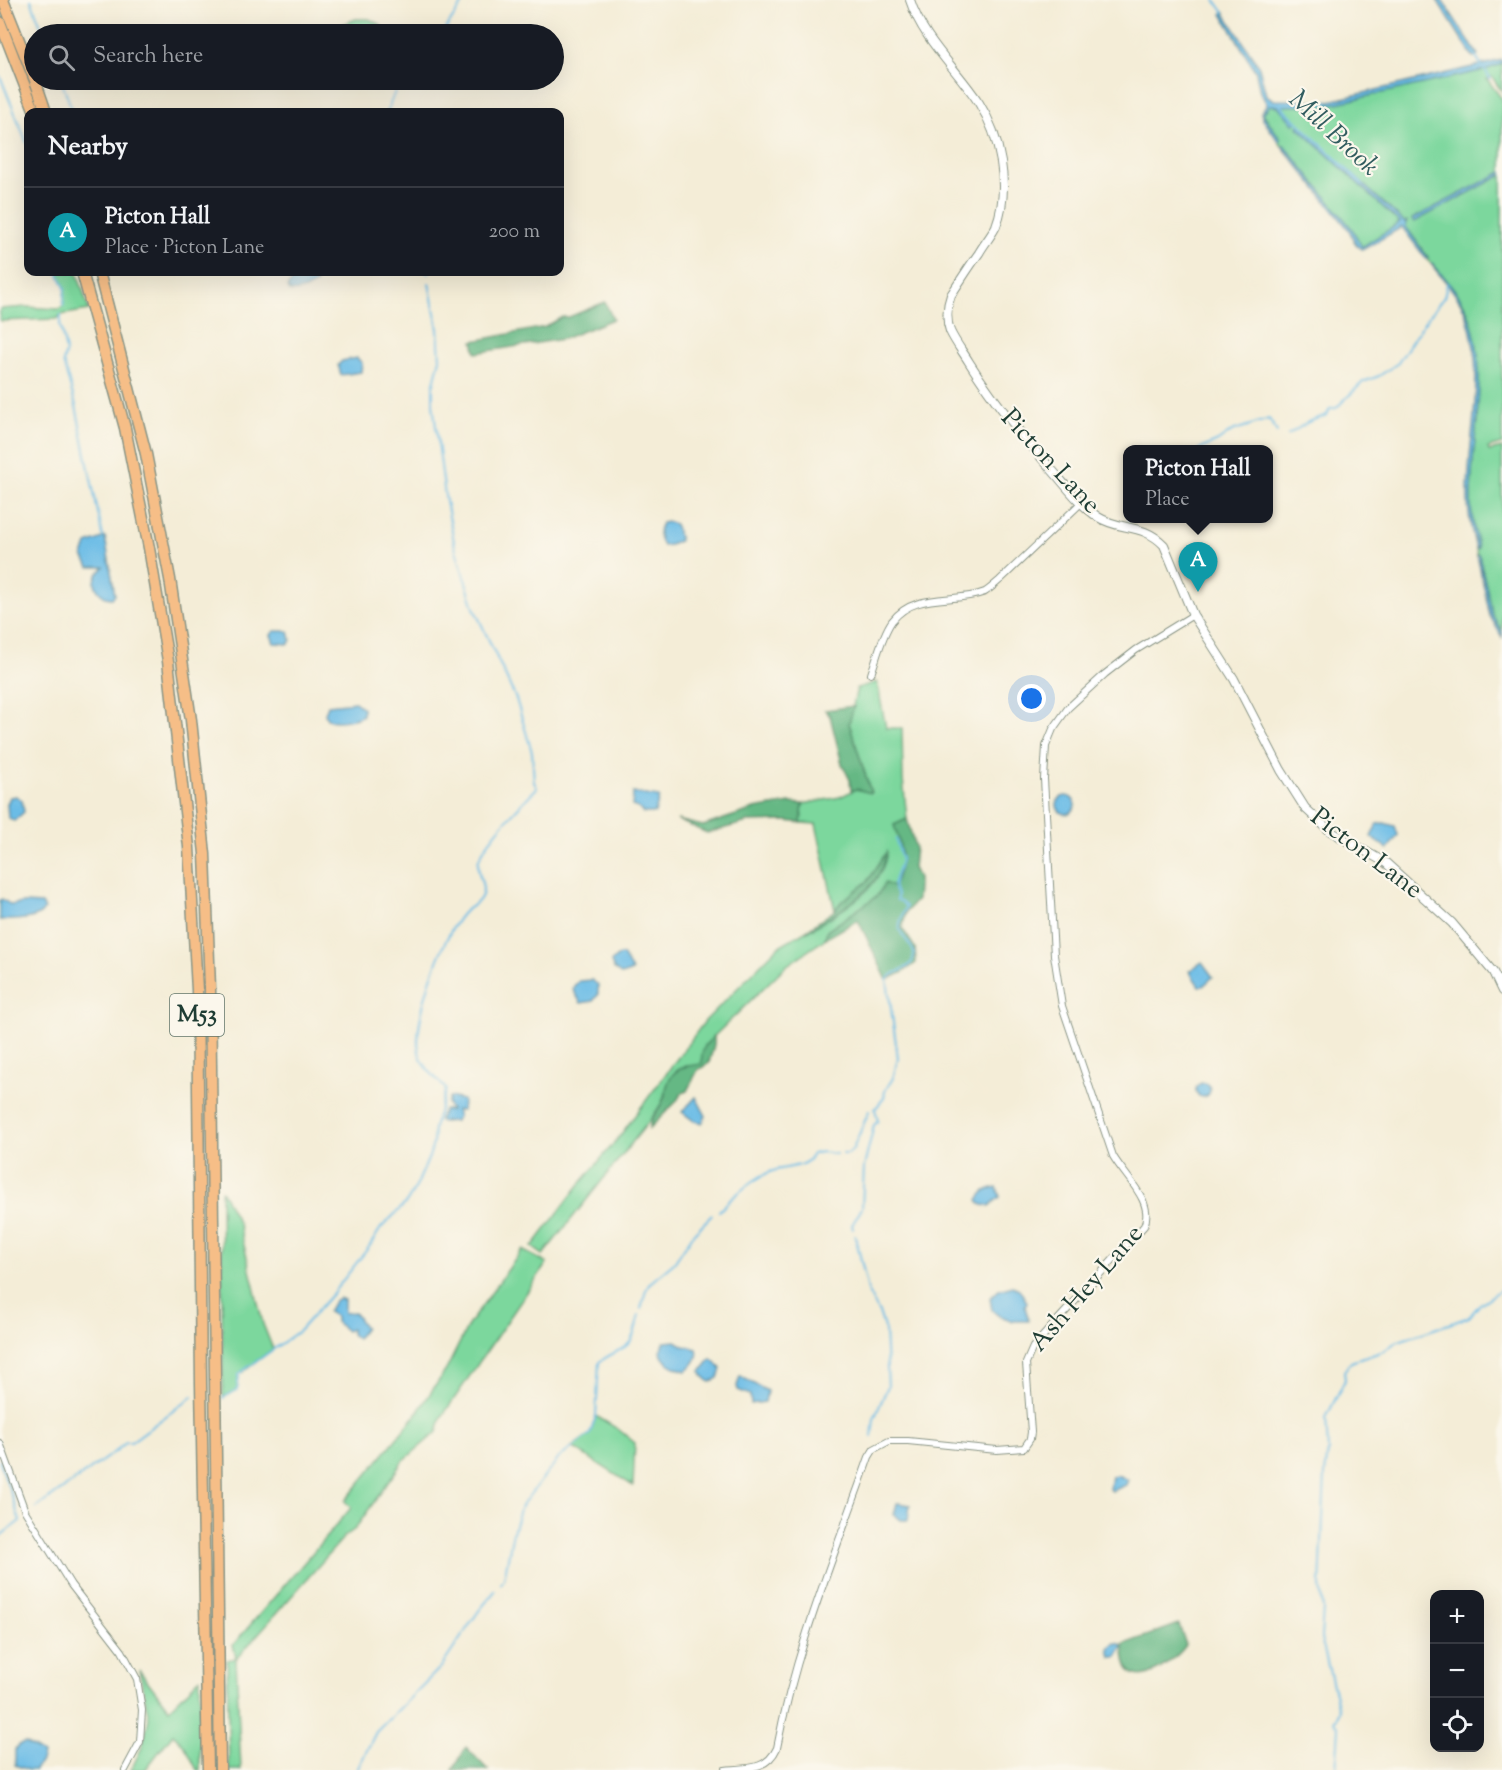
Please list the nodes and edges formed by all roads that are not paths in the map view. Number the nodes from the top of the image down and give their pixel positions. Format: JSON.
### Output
{"nodes":[{"id":1,"x":3,"y":0,"type":"edge"},
{"id":2,"x":910,"y":0,"type":"edge"},
{"id":3,"x":0,"y":24,"type":"edge"},
{"id":4,"x":24,"y":52,"type":"edge"},
{"id":5,"x":24,"y":83,"type":"edge"},
{"id":6,"x":27,"y":90,"type":"edge"},
{"id":7,"x":39,"y":90,"type":"edge"},
{"id":8,"x":33,"y":108,"type":"edge"},
{"id":9,"x":45,"y":108,"type":"edge"},
{"id":10,"x":83,"y":276,"type":"edge"},
{"id":11,"x":100,"y":276,"type":"edge"},
{"id":12,"x":1081,"y":503,"type":"junction"},
{"id":13,"x":1193,"y":615,"type":"junction"},
{"id":14,"x":872,"y":674,"type":"dead end"},
{"id":15,"x":1502,"y":991,"type":"edge"},
{"id":16,"x":0,"y":1443,"type":"edge"},
{"id":17,"x":125,"y":1770,"type":"edge"},
{"id":18,"x":208,"y":1770,"type":"edge"},
{"id":19,"x":220,"y":1770,"type":"edge"},
{"id":20,"x":725,"y":1770,"type":"edge"}],
"edges":[{"from":1,"to":4,"type":"highway"},
{"from":2,"to":12,"type":"street","name":"Picton Lane"},
{"from":3,"to":5,"type":"highway"},
{"from":6,"to":8,"type":"highway"},
{"from":7,"to":9,"type":"highway"},
{"from":10,"to":18,"type":"highway","number":"M53"},
{"from":11,"to":19,"type":"highway","number":"M53"},
{"from":12,"to":13,"type":"street","name":"Picton Lane"},
{"from":12,"to":14,"type":"street"},
{"from":13,"to":15,"type":"street","name":"Picton Lane"},
{"from":13,"to":20,"type":"street","name":"Ash Hey Lane"},
{"from":16,"to":17,"type":"street"}]}
